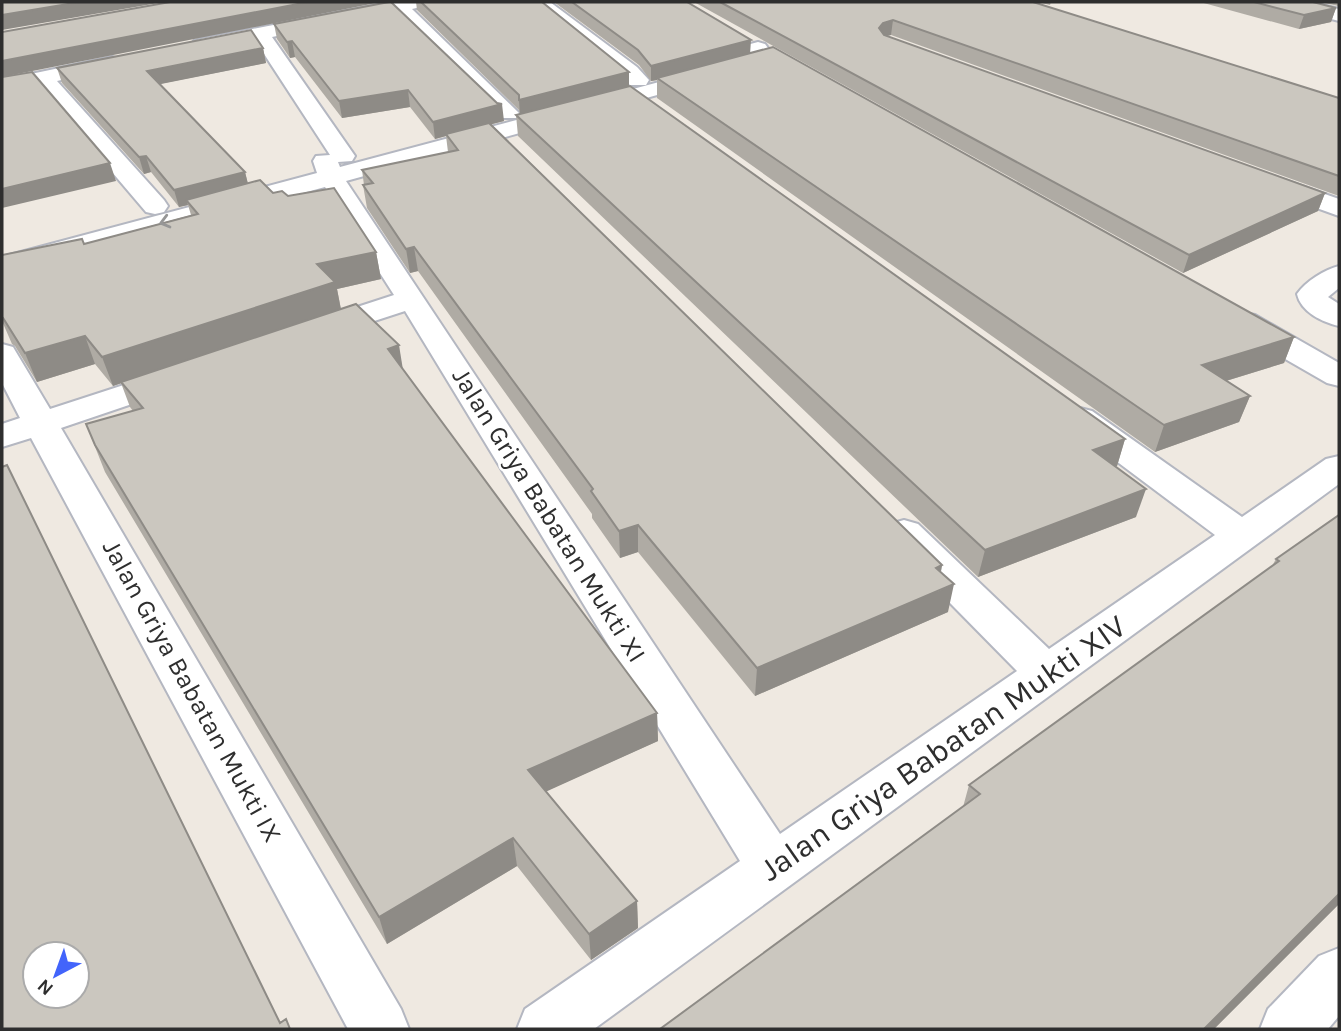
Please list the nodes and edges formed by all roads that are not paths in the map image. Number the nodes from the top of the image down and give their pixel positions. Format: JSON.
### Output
{"nodes":[{"id":1,"x":419,"y":2,"type":"edge"},
{"id":2,"x":539,"y":2,"type":"edge"},
{"id":3,"x":1288,"y":2,"type":"edge"},
{"id":4,"x":398,"y":6,"type":"junction"},
{"id":5,"x":1339,"y":15,"type":"edge"},
{"id":6,"x":723,"y":28,"type":"edge"},
{"id":7,"x":260,"y":33,"type":"junction"},
{"id":8,"x":179,"y":50,"type":"edge"},
{"id":9,"x":138,"y":58,"type":"edge"},
{"id":10,"x":43,"y":78,"type":"junction"},
{"id":11,"x":2,"y":86,"type":"edge"},
{"id":12,"x":636,"y":87,"type":"junction"},
{"id":13,"x":668,"y":119,"type":"edge"},
{"id":14,"x":503,"y":123,"type":"junction"},
{"id":15,"x":526,"y":159,"type":"edge"},
{"id":16,"x":333,"y":165,"type":"junction"},
{"id":17,"x":1250,"y":175,"type":"edge"},
{"id":18,"x":155,"y":206,"type":"junction"},
{"id":19,"x":1339,"y":208,"type":"edge"},
{"id":20,"x":2,"y":245,"type":"edge"},
{"id":21,"x":2,"y":266,"type":"edge"},
{"id":22,"x":1339,"y":275,"type":"edge"},
{"id":23,"x":412,"y":299,"type":"junction"},
{"id":24,"x":1219,"y":308,"type":"edge"},
{"id":25,"x":1339,"y":317,"type":"edge"},
{"id":26,"x":293,"y":339,"type":"edge"},
{"id":27,"x":2,"y":354,"type":"edge"},
{"id":28,"x":201,"y":370,"type":"edge"},
{"id":29,"x":1339,"y":376,"type":"edge"},
{"id":30,"x":1062,"y":405,"type":"edge"},
{"id":31,"x":22,"y":429,"type":"edge"},
{"id":32,"x":1339,"y":467,"type":"edge"},
{"id":33,"x":880,"y":509,"type":"edge"},
{"id":34,"x":1242,"y":536,"type":"junction"},
{"id":35,"x":1047,"y":674,"type":"junction"},
{"id":36,"x":773,"y":868,"type":"junction"},
{"id":37,"x":1339,"y":975,"type":"edge"},
{"id":38,"x":380,"y":1029,"type":"edge"},
{"id":39,"x":546,"y":1029,"type":"edge"},
{"id":40,"x":1289,"y":1029,"type":"edge"}],
"edges":[{"from":1,"to":4,"type":"street"},
{"from":2,"to":12,"type":"street"},
{"from":3,"to":5,"type":"street"},
{"from":4,"to":7,"type":"street"},
{"from":4,"to":14,"type":"street"},
{"from":6,"to":12,"type":"street"},
{"from":7,"to":8,"type":"street"},
{"from":7,"to":16,"type":"street","name":"Jalan Griya Babatan Mukti XI"},
{"from":9,"to":10,"type":"street"},
{"from":10,"to":11,"type":"street"},
{"from":10,"to":18,"type":"street"},
{"from":12,"to":13,"type":"street"},
{"from":12,"to":14,"type":"street"},
{"from":14,"to":15,"type":"street"},
{"from":14,"to":16,"type":"street"},
{"from":16,"to":18,"type":"street"},
{"from":16,"to":21,"type":"street","one_way":true},
{"from":16,"to":23,"type":"street","name":"Jalan Griya Babatan Mukti XI"},
{"from":17,"to":19,"type":"street"},
{"from":18,"to":20,"type":"street"},
{"from":22,"to":25,"type":"street"},
{"from":23,"to":26,"type":"street"},
{"from":23,"to":36,"type":"street","name":"Jalan Griya Babatan Mukti XI"},
{"from":24,"to":29,"type":"street"},
{"from":27,"to":31,"type":"street","name":"Jalan Griya Babatan Mukti IX"},
{"from":28,"to":31,"type":"street"},
{"from":30,"to":34,"type":"street"},
{"from":31,"to":38,"type":"street","name":"Jalan Griya Babatan Mukti IX"},
{"from":32,"to":34,"type":"street","name":"Jalan Griya Babatan Mukti XIV"},
{"from":33,"to":35,"type":"street"},
{"from":34,"to":35,"type":"street","name":"Jalan Griya Babatan Mukti XIV"},
{"from":35,"to":36,"type":"street","name":"Jalan Griya Babatan Mukti XIV"},
{"from":36,"to":39,"type":"street","name":"Jalan Griya Babatan Mukti XIV"},
{"from":37,"to":40,"type":"street"}]}
